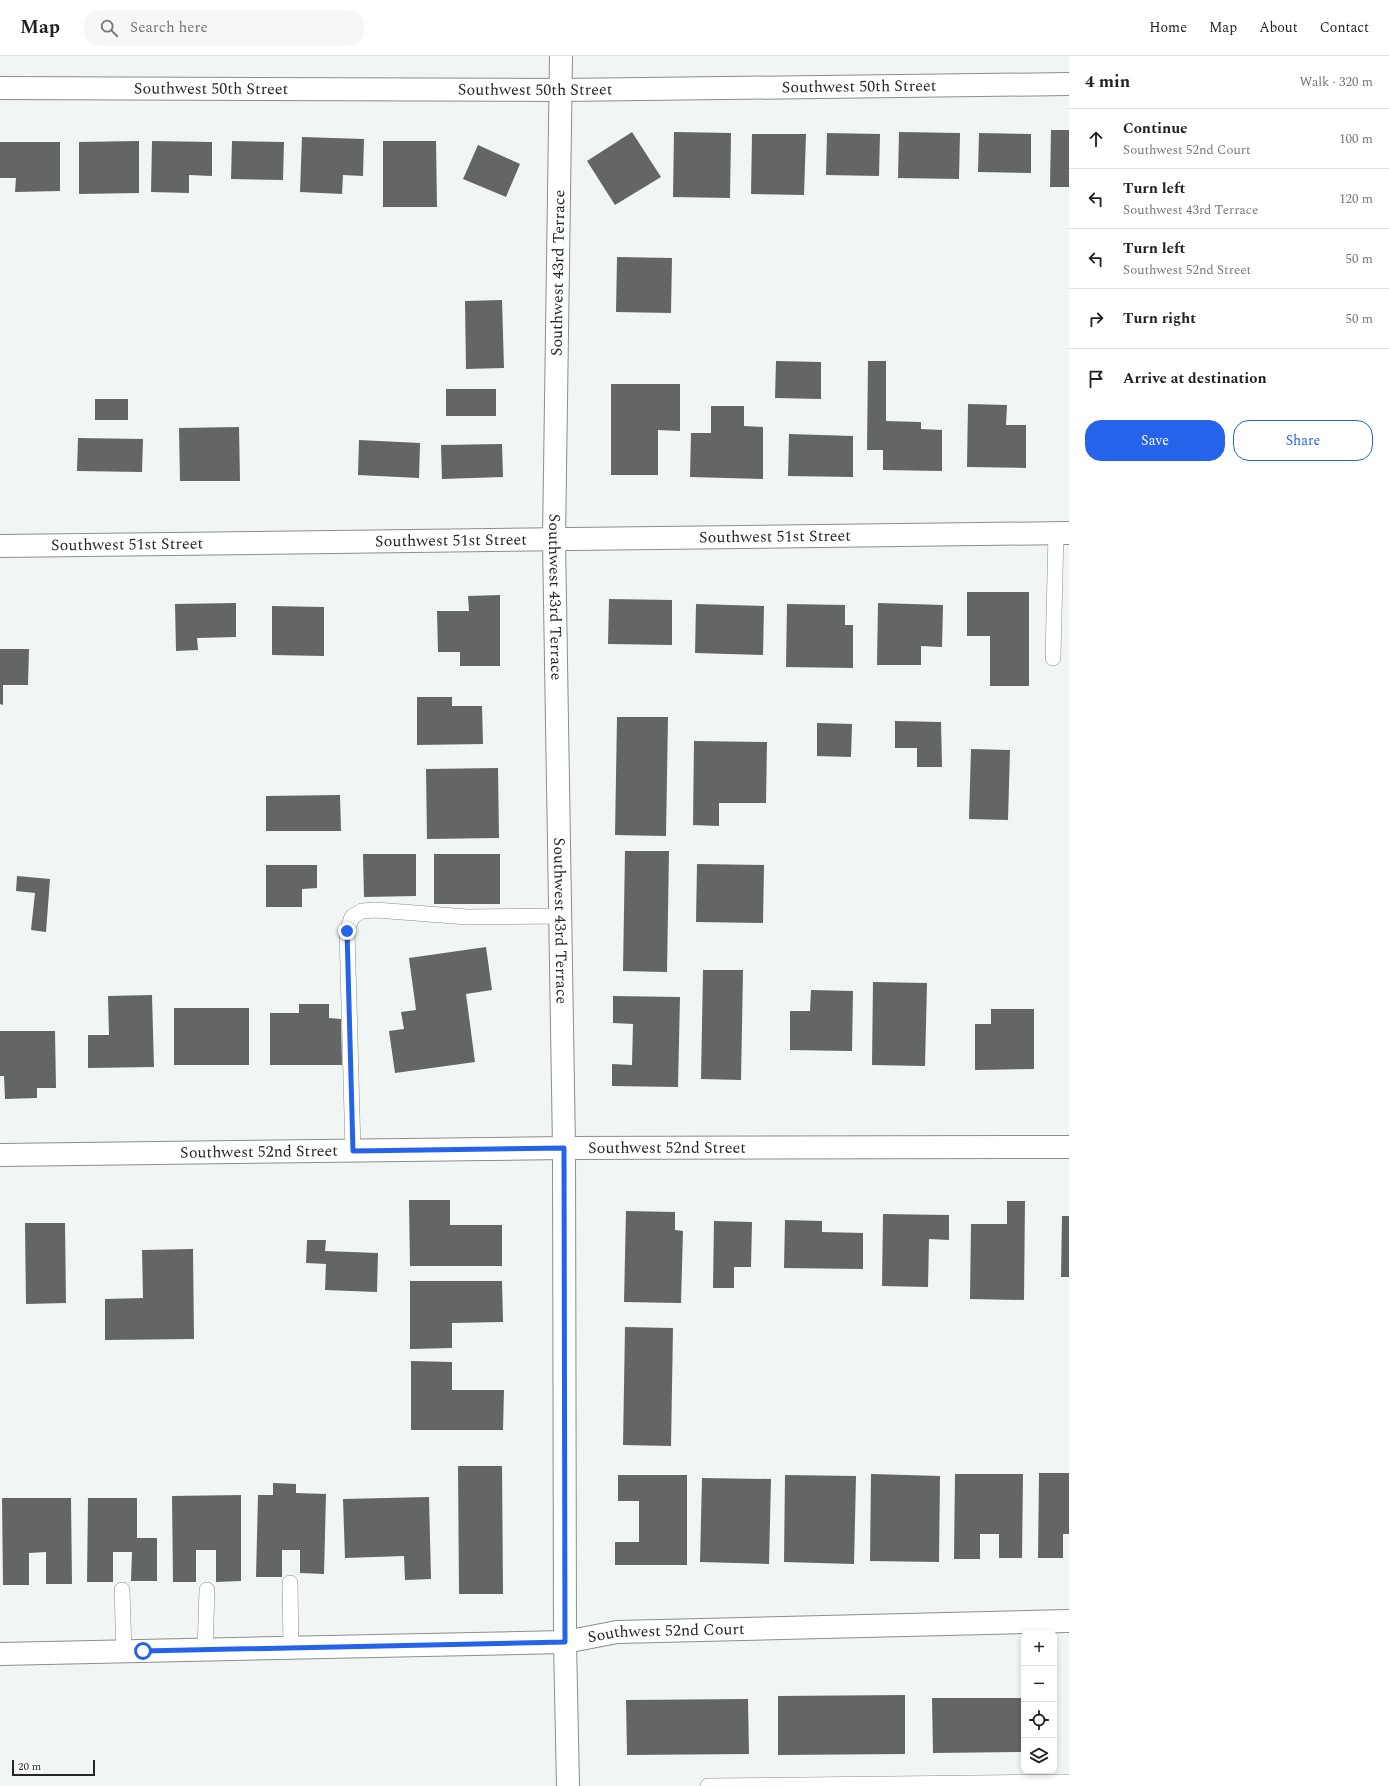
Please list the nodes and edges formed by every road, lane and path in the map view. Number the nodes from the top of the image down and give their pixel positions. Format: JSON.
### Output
{"nodes":[{"id":1,"x":561,"y":56,"type":"edge"},
{"id":2,"x":1069,"y":84,"type":"edge"},
{"id":3,"x":0,"y":88,"type":"edge"},
{"id":4,"x":561,"y":90,"type":"junction"},
{"id":5,"x":1062,"y":533,"type":"edge"},
{"id":6,"x":554,"y":540,"type":"junction"},
{"id":7,"x":0,"y":546,"type":"edge"},
{"id":8,"x":1054,"y":658,"type":"dead end"},
{"id":9,"x":560,"y":916,"type":"junction"},
{"id":10,"x":1069,"y":1147,"type":"edge"},
{"id":11,"x":564,"y":1148,"type":"junction"},
{"id":12,"x":353,"y":1151,"type":"junction"},
{"id":13,"x":0,"y":1155,"type":"edge"},
{"id":14,"x":290,"y":1583,"type":"dead end"},
{"id":15,"x":122,"y":1590,"type":"dead end"},
{"id":16,"x":207,"y":1590,"type":"dead end"},
{"id":17,"x":1069,"y":1621,"type":"edge"},
{"id":18,"x":565,"y":1642,"type":"junction"},
{"id":19,"x":291,"y":1648,"type":"junction"},
{"id":20,"x":205,"y":1650,"type":"junction"},
{"id":21,"x":124,"y":1652,"type":"junction"},
{"id":22,"x":0,"y":1654,"type":"edge"},
{"id":23,"x":1069,"y":1782,"type":"edge"},
{"id":24,"x":568,"y":1786,"type":"edge"},
{"id":25,"x":708,"y":1786,"type":"edge"}],
"edges":[{"from":1,"to":4,"type":"street","name":"Southwest 43rd Terrace"},
{"from":2,"to":4,"type":"street","name":"Southwest 50th Street"},
{"from":3,"to":4,"type":"street","name":"Southwest 50th Street"},
{"from":4,"to":6,"type":"street","name":"Southwest 43rd Terrace"},
{"from":5,"to":6,"type":"street","name":"Southwest 51st Street"},
{"from":5,"to":8,"type":"lane"},
{"from":6,"to":7,"type":"street","name":"Southwest 51st Street"},
{"from":6,"to":9,"type":"street","name":"Southwest 43rd Terrace"},
{"from":9,"to":11,"type":"street","name":"Southwest 43rd Terrace"},
{"from":9,"to":12,"type":"lane"},
{"from":10,"to":11,"type":"street","name":"Southwest 52nd Street"},
{"from":11,"to":12,"type":"street","name":"Southwest 52nd Street"},
{"from":11,"to":18,"type":"street","name":"Southwest 43rd Terrace"},
{"from":12,"to":13,"type":"street","name":"Southwest 52nd Street"},
{"from":14,"to":19,"type":"lane"},
{"from":15,"to":21,"type":"lane"},
{"from":16,"to":20,"type":"lane"},
{"from":17,"to":18,"type":"street","name":"Southwest 52nd Court"},
{"from":18,"to":19,"type":"street","name":"Southwest 52nd Court"},
{"from":18,"to":24,"type":"street","name":"Southwest 43rd Terrace"},
{"from":19,"to":20,"type":"street","name":"Southwest 52nd Court"},
{"from":20,"to":21,"type":"street","name":"Southwest 52nd Court"},
{"from":21,"to":22,"type":"street","name":"Southwest 52nd Court"},
{"from":23,"to":25,"type":"lane"}]}
